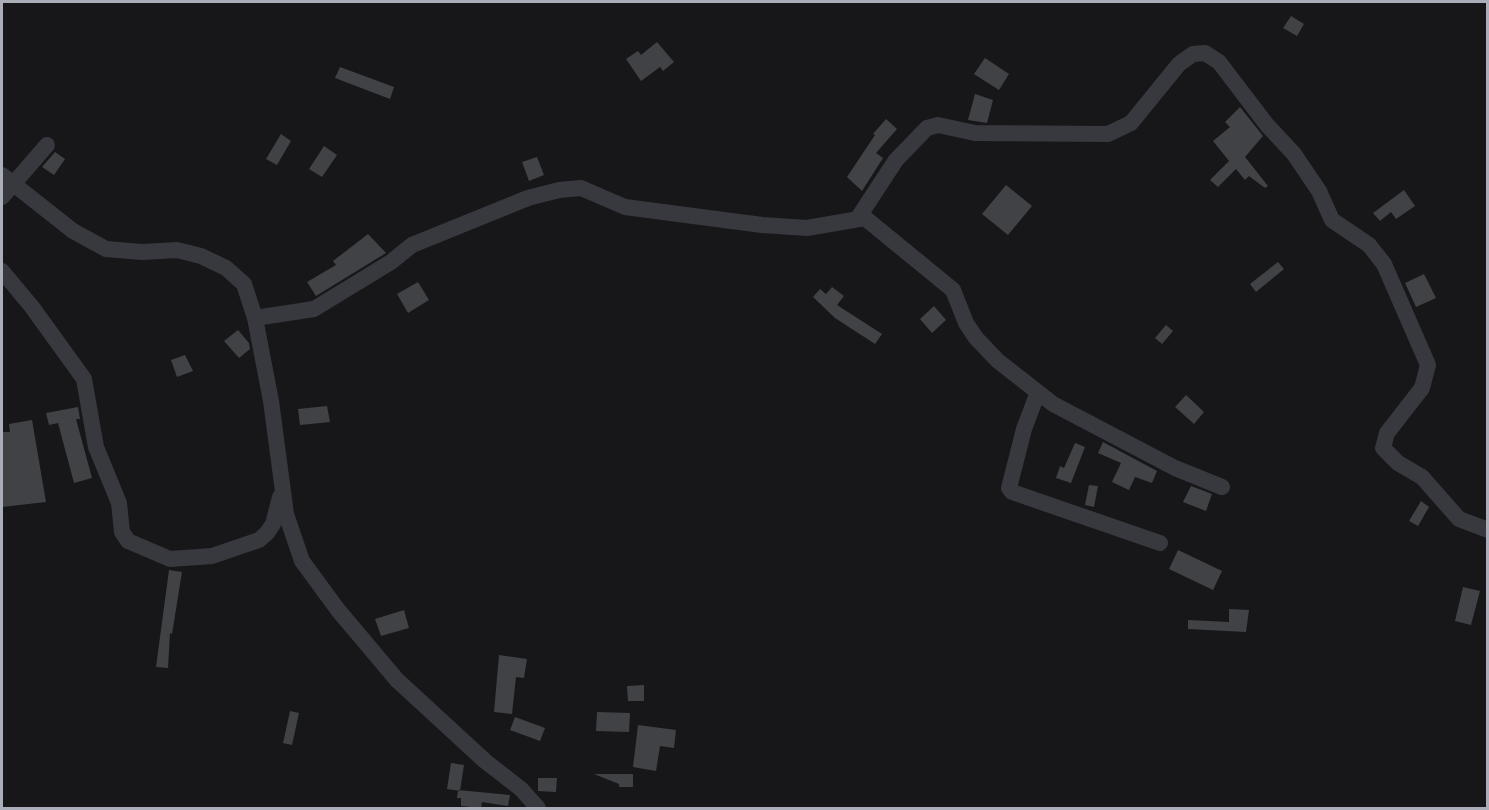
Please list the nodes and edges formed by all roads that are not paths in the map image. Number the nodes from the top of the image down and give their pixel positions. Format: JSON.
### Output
{"nodes":[{"id":1,"x":47,"y":145,"type":"dead end"},
{"id":2,"x":5,"y":185,"type":"edge"},
{"id":3,"x":858,"y":218,"type":"junction"},
{"id":4,"x":2,"y":272,"type":"edge"},
{"id":5,"x":255,"y":318,"type":"junction"},
{"id":6,"x":1038,"y":392,"type":"junction"},
{"id":7,"x":1222,"y":487,"type":"dead end"},
{"id":8,"x":282,"y":490,"type":"junction"},
{"id":9,"x":1488,"y":530,"type":"edge"},
{"id":10,"x":1160,"y":543,"type":"dead end"},
{"id":11,"x":538,"y":808,"type":"edge"}],
"edges":[{"from":1,"to":2,"type":"street"},
{"from":2,"to":5,"type":"street"},
{"from":3,"to":5,"type":"street"},
{"from":3,"to":6,"type":"street"},
{"from":3,"to":9,"type":"street"},
{"from":4,"to":8,"type":"street"},
{"from":5,"to":8,"type":"street"},
{"from":6,"to":7,"type":"street"},
{"from":6,"to":10,"type":"street"},
{"from":8,"to":11,"type":"street"}]}
